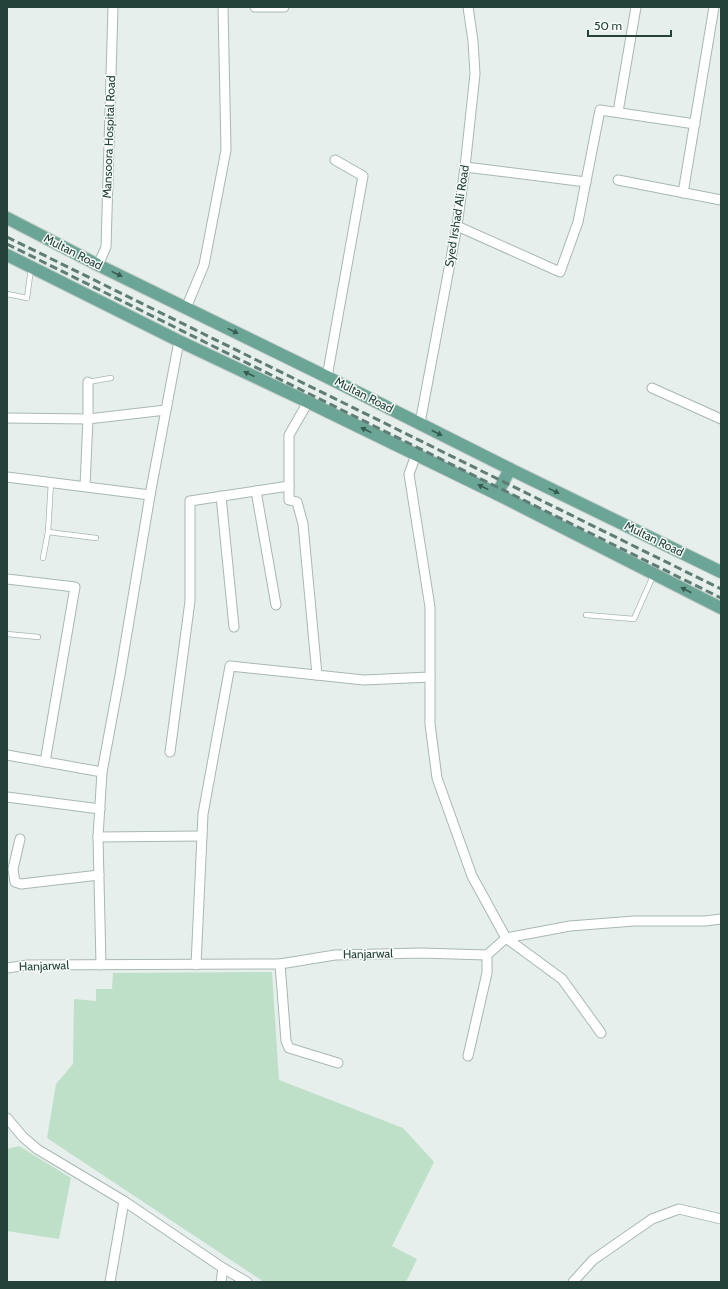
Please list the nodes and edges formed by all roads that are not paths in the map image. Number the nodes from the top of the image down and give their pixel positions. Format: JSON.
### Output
{"nodes":[{"id":1,"x":113,"y":7,"type":"edge"},
{"id":2,"x":223,"y":7,"type":"edge"},
{"id":3,"x":255,"y":7,"type":"edge"},
{"id":4,"x":284,"y":7,"type":"edge"},
{"id":5,"x":468,"y":7,"type":"edge"},
{"id":6,"x":636,"y":7,"type":"edge"},
{"id":7,"x":714,"y":7,"type":"edge"},
{"id":8,"x":618,"y":112,"type":"junction"},
{"id":9,"x":695,"y":124,"type":"junction"},
{"id":10,"x":335,"y":160,"type":"dead end"},
{"id":11,"x":465,"y":167,"type":"junction"},
{"id":12,"x":618,"y":180,"type":"dead end"},
{"id":13,"x":586,"y":182,"type":"junction"},
{"id":14,"x":683,"y":193,"type":"junction"},
{"id":15,"x":721,"y":200,"type":"edge"},
{"id":16,"x":7,"y":218,"type":"edge"},
{"id":17,"x":457,"y":226,"type":"junction"},
{"id":18,"x":7,"y":255,"type":"edge"},
{"id":19,"x":98,"y":265,"type":"junction"},
{"id":20,"x":31,"y":266,"type":"junction"},
{"id":21,"x":7,"y":294,"type":"edge"},
{"id":22,"x":186,"y":308,"type":"junction"},
{"id":23,"x":178,"y":341,"type":"junction"},
{"id":24,"x":327,"y":376,"type":"junction"},
{"id":25,"x":111,"y":378,"type":"dead end"},
{"id":26,"x":88,"y":382,"type":"joint"},
{"id":27,"x":652,"y":388,"type":"dead end"},
{"id":28,"x":308,"y":402,"type":"junction"},
{"id":29,"x":166,"y":410,"type":"junction"},
{"id":30,"x":7,"y":418,"type":"edge"},
{"id":31,"x":88,"y":419,"type":"junction"},
{"id":32,"x":721,"y":419,"type":"edge"},
{"id":33,"x":420,"y":423,"type":"junction"},
{"id":34,"x":416,"y":455,"type":"junction"},
{"id":35,"x":510,"y":469,"type":"junction"},
{"id":36,"x":7,"y":477,"type":"edge"},
{"id":37,"x":51,"y":482,"type":"junction"},
{"id":38,"x":85,"y":486,"type":"junction"},
{"id":39,"x":289,"y":486,"type":"junction"},
{"id":40,"x":256,"y":491,"type":"junction"},
{"id":41,"x":497,"y":494,"type":"junction"},
{"id":42,"x":150,"y":495,"type":"junction"},
{"id":43,"x":222,"y":496,"type":"junction"},
{"id":44,"x":48,"y":532,"type":"junction"},
{"id":45,"x":96,"y":538,"type":"dead end"},
{"id":46,"x":43,"y":558,"type":"dead end"},
{"id":47,"x":721,"y":572,"type":"edge"},
{"id":48,"x":654,"y":574,"type":"junction"},
{"id":49,"x":7,"y":579,"type":"edge"},
{"id":50,"x":276,"y":605,"type":"dead end"},
{"id":51,"x":721,"y":608,"type":"edge"},
{"id":52,"x":586,"y":615,"type":"dead end"},
{"id":53,"x":234,"y":627,"type":"dead end"},
{"id":54,"x":7,"y":634,"type":"edge"},
{"id":55,"x":38,"y":637,"type":"dead end"},
{"id":56,"x":317,"y":675,"type":"junction"},
{"id":57,"x":430,"y":677,"type":"junction"},
{"id":58,"x":170,"y":752,"type":"dead end"},
{"id":59,"x":7,"y":755,"type":"edge"},
{"id":60,"x":45,"y":762,"type":"junction"},
{"id":61,"x":102,"y":772,"type":"junction"},
{"id":62,"x":7,"y":797,"type":"edge"},
{"id":63,"x":100,"y":809,"type":"junction"},
{"id":64,"x":202,"y":836,"type":"junction"},
{"id":65,"x":98,"y":838,"type":"junction"},
{"id":66,"x":20,"y":839,"type":"dead end"},
{"id":67,"x":10,"y":869,"type":"edge"},
{"id":68,"x":99,"y":875,"type":"junction"},
{"id":69,"x":721,"y":919,"type":"edge"},
{"id":70,"x":506,"y":938,"type":"junction"},
{"id":71,"x":487,"y":955,"type":"junction"},
{"id":72,"x":280,"y":964,"type":"junction"},
{"id":73,"x":101,"y":965,"type":"junction"},
{"id":74,"x":196,"y":965,"type":"junction"},
{"id":75,"x":7,"y":968,"type":"edge"},
{"id":76,"x":601,"y":1033,"type":"dead end"},
{"id":77,"x":468,"y":1056,"type":"dead end"},
{"id":78,"x":338,"y":1063,"type":"dead end"},
{"id":79,"x":7,"y":1118,"type":"edge"},
{"id":80,"x":124,"y":1201,"type":"junction"},
{"id":81,"x":721,"y":1219,"type":"edge"},
{"id":82,"x":224,"y":1268,"type":"junction"},
{"id":83,"x":110,"y":1282,"type":"edge"},
{"id":84,"x":221,"y":1282,"type":"edge"},
{"id":85,"x":247,"y":1282,"type":"edge"},
{"id":86,"x":573,"y":1282,"type":"edge"}],
"edges":[{"from":1,"to":19,"type":"street","name":"Mansoora Hospital Road"},
{"from":2,"to":22,"type":"street"},
{"from":3,"to":4,"type":"street"},
{"from":5,"to":11,"type":"street","name":"Syed Irshad Ali Road"},
{"from":6,"to":8,"type":"street"},
{"from":7,"to":9,"type":"street"},
{"from":8,"to":9,"type":"street"},
{"from":8,"to":13,"type":"street"},
{"from":9,"to":14,"type":"street"},
{"from":10,"to":24,"type":"street"},
{"from":11,"to":13,"type":"street"},
{"from":11,"to":17,"type":"street","name":"Syed Irshad Ali Road"},
{"from":12,"to":14,"type":"street"},
{"from":13,"to":17,"type":"street"},
{"from":14,"to":15,"type":"street"},
{"from":16,"to":19,"type":"main road","name":"Multan Road"},
{"from":17,"to":33,"type":"street","name":"Syed Irshad Ali Road"},
{"from":18,"to":20,"type":"main road"},
{"from":19,"to":22,"type":"main road","name":"Multan Road","one_way":true},
{"from":20,"to":21,"type":"lane"},
{"from":20,"to":23,"type":"main road"},
{"from":22,"to":24,"type":"main road","name":"Multan Road","one_way":true},
{"from":28,"to":23,"type":"main road","one_way":true},
{"from":23,"to":29,"type":"street"},
{"from":24,"to":33,"type":"main road","name":"Multan Road"},
{"from":25,"to":26,"type":"lane"},
{"from":26,"to":31,"type":"street"},
{"from":27,"to":32,"type":"street"},
{"from":34,"to":28,"type":"main road","one_way":true},
{"from":28,"to":39,"type":"street"},
{"from":29,"to":31,"type":"street"},
{"from":29,"to":42,"type":"street"},
{"from":30,"to":31,"type":"street"},
{"from":31,"to":38,"type":"street"},
{"from":33,"to":35,"type":"main road","name":"Multan Road","one_way":true},
{"from":41,"to":34,"type":"main road","one_way":true},
{"from":34,"to":57,"type":"street"},
{"from":35,"to":41,"type":"main road"},
{"from":35,"to":47,"type":"main road","name":"Multan Road","one_way":true},
{"from":36,"to":37,"type":"street"},
{"from":37,"to":38,"type":"street"},
{"from":37,"to":44,"type":"lane"},
{"from":38,"to":42,"type":"street"},
{"from":39,"to":40,"type":"street"},
{"from":39,"to":56,"type":"street"},
{"from":40,"to":43,"type":"street"},
{"from":40,"to":50,"type":"street"},
{"from":41,"to":48,"type":"main road"},
{"from":42,"to":61,"type":"street"},
{"from":43,"to":53,"type":"street"},
{"from":43,"to":58,"type":"street"},
{"from":44,"to":45,"type":"lane"},
{"from":44,"to":46,"type":"lane"},
{"from":51,"to":48,"type":"main road","one_way":true},
{"from":48,"to":52,"type":"lane"},
{"from":49,"to":60,"type":"street"},
{"from":54,"to":55,"type":"lane"},
{"from":56,"to":57,"type":"street"},
{"from":56,"to":64,"type":"street"},
{"from":57,"to":70,"type":"street"},
{"from":59,"to":60,"type":"street"},
{"from":60,"to":61,"type":"street"},
{"from":61,"to":63,"type":"street"},
{"from":62,"to":63,"type":"street"},
{"from":63,"to":65,"type":"street"},
{"from":64,"to":65,"type":"street"},
{"from":64,"to":74,"type":"street"},
{"from":65,"to":68,"type":"street"},
{"from":66,"to":67,"type":"street"},
{"from":67,"to":68,"type":"street"},
{"from":68,"to":73,"type":"street"},
{"from":69,"to":70,"type":"street"},
{"from":70,"to":71,"type":"street"},
{"from":70,"to":76,"type":"street"},
{"from":71,"to":72,"type":"street","name":"Hanjarwal"},
{"from":71,"to":77,"type":"street"},
{"from":72,"to":74,"type":"street","name":"Hanjarwal"},
{"from":72,"to":78,"type":"street"},
{"from":73,"to":74,"type":"street","name":"Hanjarwal"},
{"from":73,"to":75,"type":"street","name":"Hanjarwal"},
{"from":79,"to":80,"type":"street"},
{"from":80,"to":82,"type":"street"},
{"from":80,"to":83,"type":"street"},
{"from":81,"to":86,"type":"street"},
{"from":82,"to":84,"type":"street"},
{"from":82,"to":85,"type":"street"}]}
